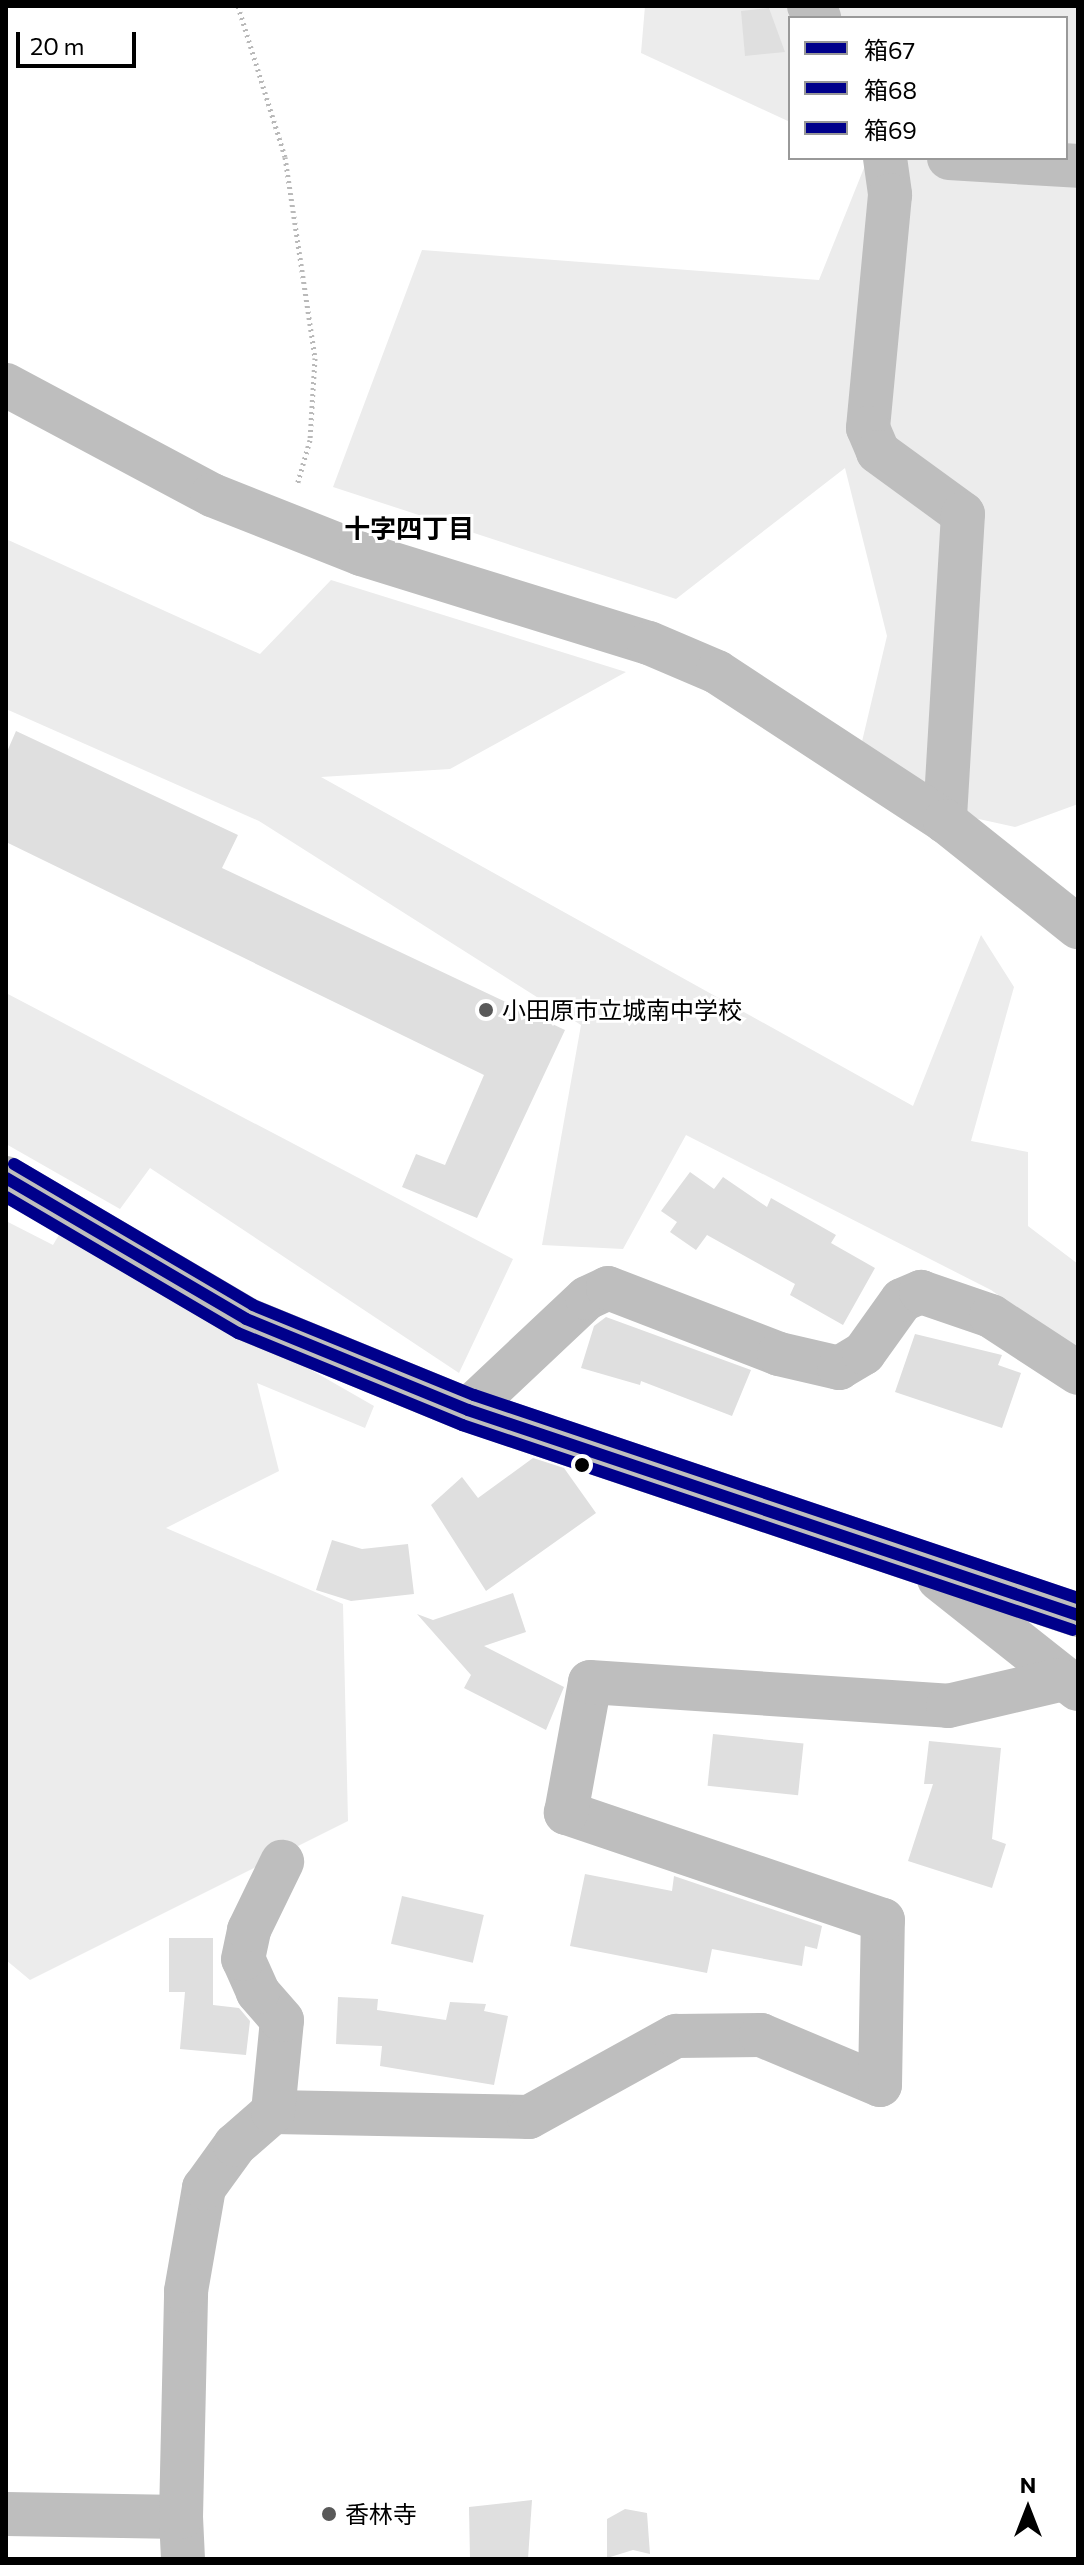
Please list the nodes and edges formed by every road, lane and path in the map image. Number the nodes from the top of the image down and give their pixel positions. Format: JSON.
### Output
{"nodes":[{"id":1,"x":238,"y":6,"type":"edge"},
{"id":2,"x":885,"y":160,"type":"edge"},
{"id":3,"x":981,"y":160,"type":"edge"},
{"id":4,"x":1078,"y":166,"type":"edge"},
{"id":5,"x":6,"y":385,"type":"edge"},
{"id":6,"x":285,"y":524,"type":"junction"},
{"id":7,"x":945,"y":821,"type":"junction"},
{"id":8,"x":1078,"y":927,"type":"edge"},
{"id":9,"x":6,"y":1178,"type":"edge"},
{"id":10,"x":1078,"y":1373,"type":"edge"},
{"id":11,"x":468,"y":1410,"type":"junction"},
{"id":12,"x":921,"y":1564,"type":"junction"},
{"id":13,"x":1078,"y":1615,"type":"edge"},
{"id":14,"x":1069,"y":1684,"type":"edge"},
{"id":15,"x":282,"y":1862,"type":"dead end"},
{"id":16,"x":273,"y":2112,"type":"junction"},
{"id":17,"x":6,"y":2514,"type":"edge"},
{"id":18,"x":182,"y":2538,"type":"edge"}],
"edges":[{"from":1,"to":6,"type":"path"},
{"from":2,"to":7,"type":"street"},
{"from":3,"to":4,"type":"street"},
{"from":5,"to":6,"type":"street"},
{"from":6,"to":7,"type":"street"},
{"from":7,"to":8,"type":"street"},
{"from":9,"to":11,"type":"street"},
{"from":10,"to":11,"type":"street"},
{"from":11,"to":12,"type":"street"},
{"from":12,"to":13,"type":"street"},
{"from":12,"to":14,"type":"street"},
{"from":14,"to":16,"type":"street"},
{"from":15,"to":16,"type":"street"},
{"from":16,"to":18,"type":"street"},
{"from":17,"to":18,"type":"street"}]}
